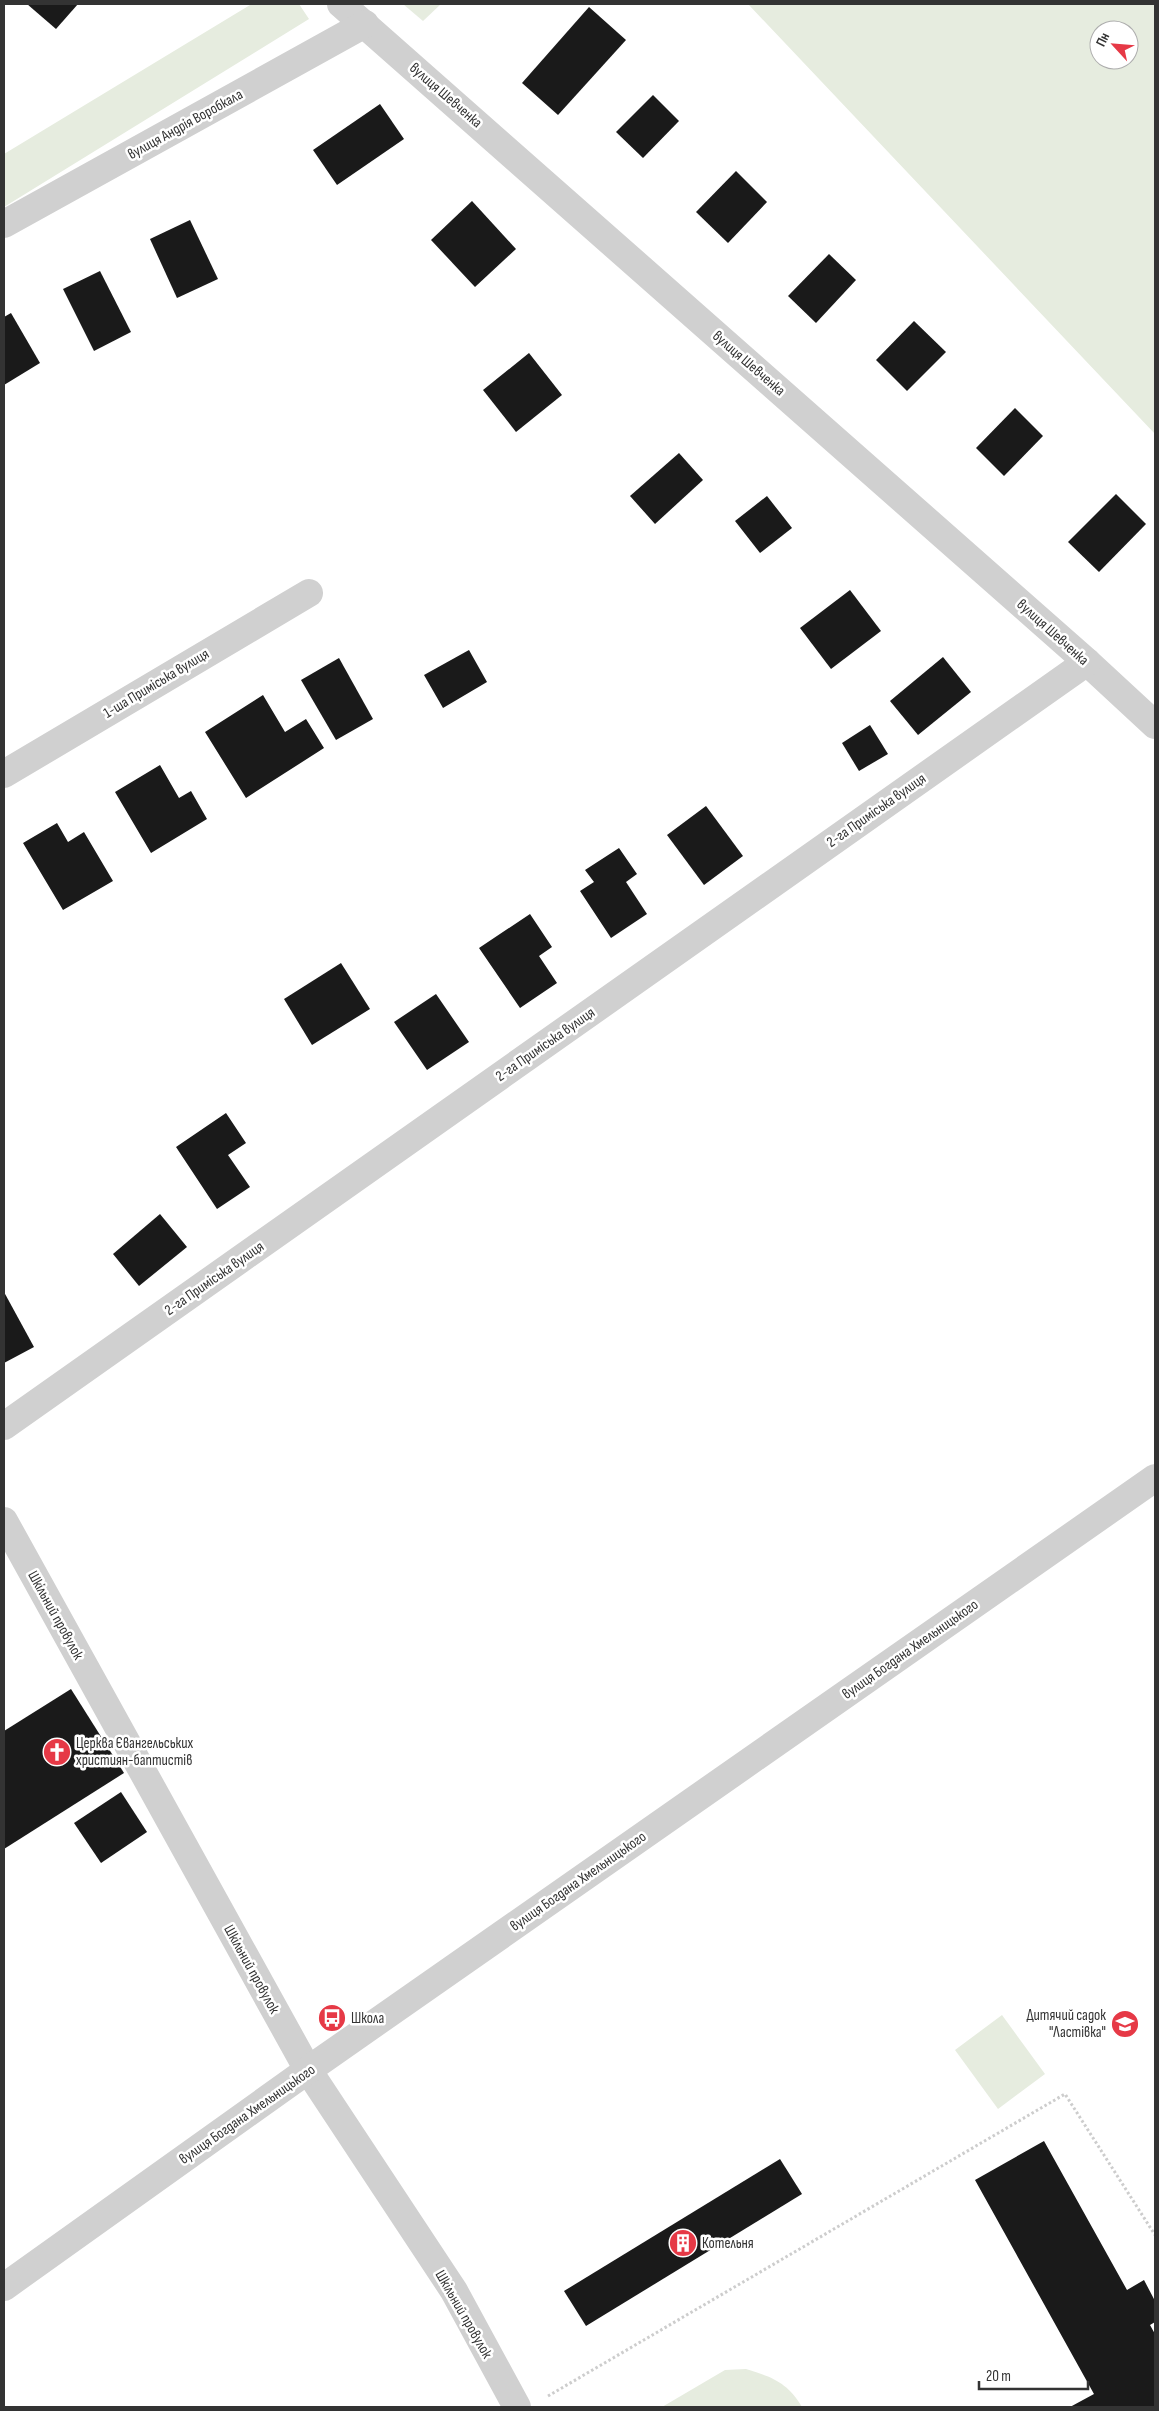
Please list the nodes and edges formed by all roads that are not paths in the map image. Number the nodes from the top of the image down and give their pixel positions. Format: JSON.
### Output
{"nodes":[{"id":1,"x":341,"y":4,"type":"edge"},
{"id":2,"x":366,"y":24,"type":"junction"},
{"id":3,"x":4,"y":224,"type":"edge"},
{"id":4,"x":309,"y":593,"type":"dead end"},
{"id":5,"x":1087,"y":662,"type":"junction"},
{"id":6,"x":1155,"y":725,"type":"edge"},
{"id":7,"x":4,"y":774,"type":"edge"},
{"id":8,"x":4,"y":1426,"type":"edge"},
{"id":9,"x":1155,"y":1478,"type":"edge"},
{"id":10,"x":4,"y":1521,"type":"edge"},
{"id":11,"x":308,"y":2070,"type":"junction"},
{"id":12,"x":4,"y":2288,"type":"edge"},
{"id":13,"x":517,"y":2407,"type":"edge"}],
"edges":[{"from":1,"to":2,"type":"street","name":"вулиця Шевченка"},
{"from":2,"to":3,"type":"street","name":"вулиця Андрія Воробкала"},
{"from":2,"to":5,"type":"street","name":"вулиця Шевченка"},
{"from":4,"to":7,"type":"street","name":"1-ша Приміська вулиця"},
{"from":5,"to":6,"type":"street","name":"вулиця Шевченка"},
{"from":5,"to":8,"type":"street","name":"2-га Приміська вулиця"},
{"from":9,"to":11,"type":"street","name":"вулиця Богдана Хмельницького"},
{"from":10,"to":11,"type":"street","name":"Шкільний провулок"},
{"from":11,"to":12,"type":"street","name":"вулиця Богдана Хмельницького"},
{"from":11,"to":13,"type":"street","name":"Шкільний провулок"}]}
